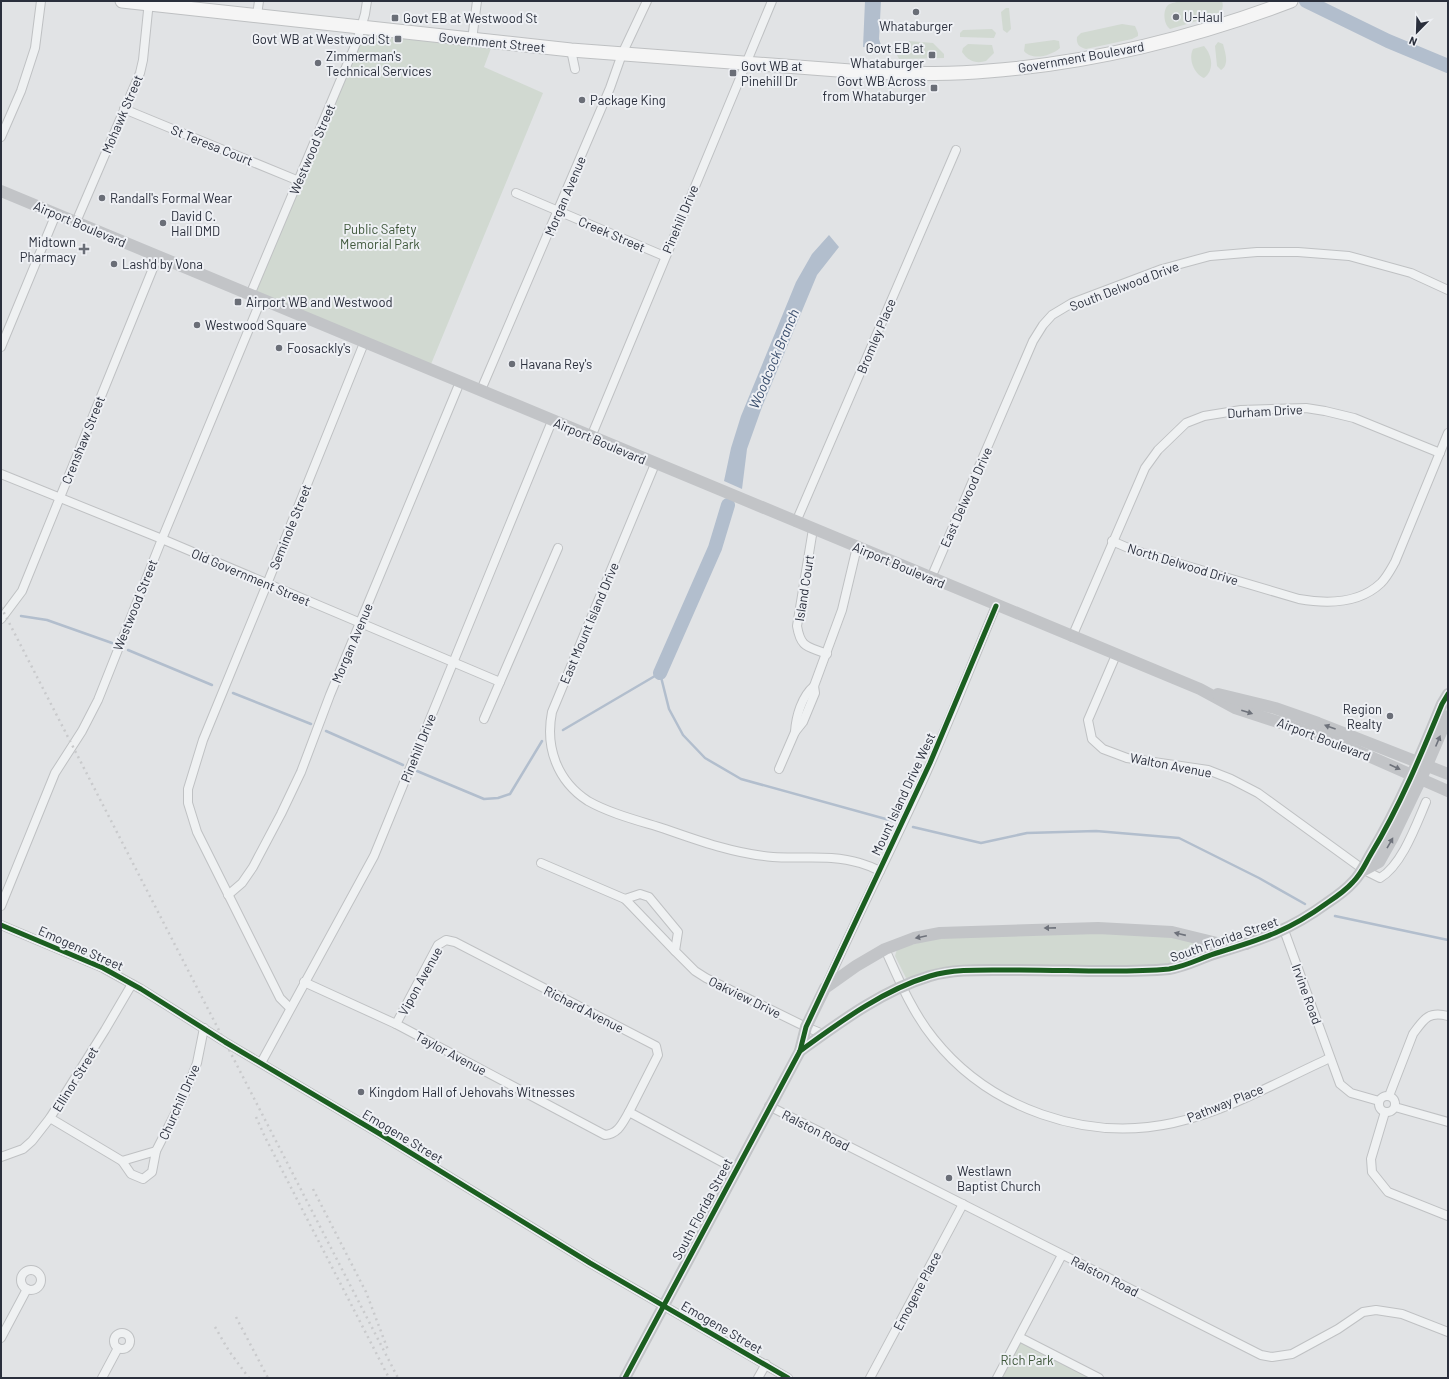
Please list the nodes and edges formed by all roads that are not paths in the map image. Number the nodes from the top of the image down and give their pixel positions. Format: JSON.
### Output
{"nodes":[{"id":1,"x":41,"y":1,"type":"edge"},
{"id":2,"x":122,"y":1,"type":"edge"},
{"id":3,"x":259,"y":1,"type":"edge"},
{"id":4,"x":367,"y":1,"type":"edge"},
{"id":5,"x":477,"y":1,"type":"edge"},
{"id":6,"x":646,"y":1,"type":"edge"},
{"id":7,"x":772,"y":1,"type":"edge"},
{"id":8,"x":149,"y":3,"type":"edge"},
{"id":9,"x":1285,"y":3,"type":"edge"},
{"id":10,"x":257,"y":15,"type":"junction"},
{"id":11,"x":362,"y":27,"type":"junction"},
{"id":12,"x":472,"y":40,"type":"junction"},
{"id":13,"x":571,"y":50,"type":"junction"},
{"id":14,"x":622,"y":54,"type":"junction"},
{"id":15,"x":748,"y":62,"type":"junction"},
{"id":16,"x":575,"y":69,"type":"dead end"},
{"id":17,"x":864,"y":72,"type":"joint"},
{"id":18,"x":124,"y":109,"type":"junction"},
{"id":19,"x":1,"y":137,"type":"edge"},
{"id":20,"x":956,"y":150,"type":"dead end"},
{"id":21,"x":299,"y":181,"type":"junction"},
{"id":22,"x":1,"y":191,"type":"edge"},
{"id":23,"x":516,"y":193,"type":"dead end"},
{"id":24,"x":558,"y":211,"type":"junction"},
{"id":25,"x":56,"y":214,"type":"junction"},
{"id":26,"x":76,"y":222,"type":"junction"},
{"id":27,"x":158,"y":256,"type":"junction"},
{"id":28,"x":664,"y":256,"type":"junction"},
{"id":29,"x":1448,"y":290,"type":"edge"},
{"id":30,"x":255,"y":297,"type":"junction"},
{"id":31,"x":364,"y":343,"type":"junction"},
{"id":32,"x":1,"y":347,"type":"edge"},
{"id":33,"x":460,"y":382,"type":"junction"},
{"id":34,"x":481,"y":390,"type":"junction"},
{"id":35,"x":1002,"y":416,"type":"joint"},
{"id":36,"x":552,"y":421,"type":"junction"},
{"id":37,"x":1448,"y":433,"type":"edge"},
{"id":38,"x":591,"y":437,"type":"junction"},
{"id":39,"x":1440,"y":453,"type":"junction"},
{"id":40,"x":655,"y":464,"type":"junction"},
{"id":41,"x":1,"y":474,"type":"edge"},
{"id":42,"x":60,"y":498,"type":"junction"},
{"id":43,"x":796,"y":522,"type":"junction"},
{"id":44,"x":813,"y":529,"type":"junction"},
{"id":45,"x":162,"y":539,"type":"junction"},
{"id":46,"x":1112,"y":541,"type":"junction"},
{"id":47,"x":856,"y":547,"type":"junction"},
{"id":48,"x":558,"y":548,"type":"dead end"},
{"id":49,"x":930,"y":578,"type":"junction"},
{"id":50,"x":267,"y":584,"type":"junction"},
{"id":51,"x":996,"y":606,"type":"junction"},
{"id":52,"x":1,"y":619,"type":"edge"},
{"id":53,"x":360,"y":624,"type":"junction"},
{"id":54,"x":1072,"y":637,"type":"junction"},
{"id":55,"x":827,"y":654,"type":"junction"},
{"id":56,"x":1116,"y":655,"type":"junction"},
{"id":57,"x":453,"y":663,"type":"junction"},
{"id":58,"x":500,"y":682,"type":"junction"},
{"id":59,"x":1200,"y":690,"type":"junction"},
{"id":60,"x":1448,"y":694,"type":"edge"},
{"id":61,"x":1448,"y":716,"type":"edge"},
{"id":62,"x":484,"y":719,"type":"dead end"},
{"id":63,"x":1423,"y":764,"type":"junction"},
{"id":64,"x":779,"y":769,"type":"dead end"},
{"id":65,"x":1448,"y":774,"type":"edge"},
{"id":66,"x":1417,"y":777,"type":"junction"},
{"id":67,"x":1448,"y":791,"type":"edge"},
{"id":68,"x":1426,"y":802,"type":"dead end"},
{"id":69,"x":541,"y":863,"type":"dead end"},
{"id":70,"x":1364,"y":870,"type":"junction"},
{"id":71,"x":880,"y":871,"type":"junction"},
{"id":72,"x":228,"y":895,"type":"junction"},
{"id":73,"x":625,"y":899,"type":"junction"},
{"id":74,"x":1,"y":906,"type":"edge"},
{"id":75,"x":1,"y":926,"type":"edge"},
{"id":76,"x":1284,"y":930,"type":"junction"},
{"id":77,"x":446,"y":940,"type":"joint"},
{"id":78,"x":1246,"y":944,"type":"junction"},
{"id":79,"x":885,"y":949,"type":"junction"},
{"id":80,"x":675,"y":951,"type":"junction"},
{"id":81,"x":304,"y":982,"type":"junction"},
{"id":82,"x":132,"y":984,"type":"junction"},
{"id":83,"x":902,"y":987,"type":"junction"},
{"id":84,"x":825,"y":988,"type":"junction"},
{"id":85,"x":290,"y":1008,"type":"junction"},
{"id":86,"x":1448,"y":1016,"type":"edge"},
{"id":87,"x":396,"y":1024,"type":"junction"},
{"id":88,"x":806,"y":1027,"type":"junction"},
{"id":89,"x":204,"y":1028,"type":"junction"},
{"id":90,"x":823,"y":1034,"type":"junction"},
{"id":91,"x":800,"y":1051,"type":"junction"},
{"id":92,"x":1330,"y":1058,"type":"junction"},
{"id":93,"x":260,"y":1063,"type":"junction"},
{"id":94,"x":1389,"y":1096,"type":"junction"},
{"id":95,"x":1379,"y":1101,"type":"junction"},
{"id":96,"x":769,"y":1106,"type":"junction"},
{"id":97,"x":1395,"y":1106,"type":"junction"},
{"id":98,"x":629,"y":1112,"type":"junction"},
{"id":99,"x":1385,"y":1112,"type":"junction"},
{"id":100,"x":50,"y":1118,"type":"junction"},
{"id":101,"x":1448,"y":1122,"type":"edge"},
{"id":102,"x":156,"y":1151,"type":"junction"},
{"id":103,"x":1,"y":1157,"type":"edge"},
{"id":104,"x":122,"y":1161,"type":"junction"},
{"id":105,"x":735,"y":1169,"type":"junction"},
{"id":106,"x":963,"y":1204,"type":"junction"},
{"id":107,"x":1448,"y":1216,"type":"edge"},
{"id":108,"x":1062,"y":1255,"type":"junction"},
{"id":109,"x":27,"y":1289,"type":"dead end"},
{"id":110,"x":663,"y":1306,"type":"junction"},
{"id":111,"x":1448,"y":1332,"type":"edge"},
{"id":112,"x":1019,"y":1337,"type":"junction"},
{"id":113,"x":1,"y":1338,"type":"edge"},
{"id":114,"x":118,"y":1348,"type":"dead end"},
{"id":115,"x":766,"y":1364,"type":"junction"},
{"id":116,"x":102,"y":1378,"type":"edge"},
{"id":117,"x":625,"y":1378,"type":"edge"},
{"id":118,"x":758,"y":1378,"type":"edge"},
{"id":119,"x":788,"y":1378,"type":"edge"},
{"id":120,"x":870,"y":1378,"type":"edge"},
{"id":121,"x":998,"y":1378,"type":"edge"},
{"id":122,"x":1098,"y":1378,"type":"edge"}],
"edges":[{"from":1,"to":19,"type":"street"},
{"from":2,"to":8,"type":"main road","name":"Government Street"},
{"from":3,"to":10,"type":"street"},
{"from":4,"to":11,"type":"street","name":"Westwood Street"},
{"from":5,"to":12,"type":"street"},
{"from":6,"to":14,"type":"street","name":"Morgan Avenue"},
{"from":7,"to":15,"type":"street","name":"Pinehill Drive"},
{"from":8,"to":10,"type":"main road","name":"Government Street"},
{"from":8,"to":18,"type":"street","name":"Mohawk Street"},
{"from":9,"to":17,"type":"main road","name":"Government Boulevard"},
{"from":10,"to":11,"type":"main road","name":"Government Street"},
{"from":11,"to":12,"type":"main road","name":"Government Street"},
{"from":11,"to":21,"type":"street","name":"Westwood Street"},
{"from":12,"to":13,"type":"main road","name":"Government Street"},
{"from":13,"to":14,"type":"main road","name":"Government Street"},
{"from":13,"to":16,"type":"street"},
{"from":14,"to":15,"type":"main road","name":"Government Street"},
{"from":14,"to":24,"type":"street","name":"Morgan Avenue"},
{"from":15,"to":17,"type":"main road","name":"Government Street"},
{"from":15,"to":28,"type":"street","name":"Pinehill Drive"},
{"from":18,"to":21,"type":"street","name":"St Teresa Court"},
{"from":18,"to":26,"type":"street","name":"Mohawk Street"},
{"from":20,"to":43,"type":"street","name":"Bromley Place"},
{"from":21,"to":30,"type":"street","name":"Westwood Street"},
{"from":22,"to":25,"type":"main road","name":"Airport Boulevard"},
{"from":23,"to":24,"type":"street","name":"Creek Street"},
{"from":24,"to":28,"type":"street","name":"Creek Street"},
{"from":24,"to":34,"type":"street","name":"Morgan Avenue"},
{"from":25,"to":26,"type":"main road","name":"Airport Boulevard"},
{"from":25,"to":32,"type":"street"},
{"from":26,"to":27,"type":"main road","name":"Airport Boulevard"},
{"from":27,"to":30,"type":"main road","name":"Airport Boulevard"},
{"from":27,"to":42,"type":"street","name":"Crenshaw Street"},
{"from":28,"to":38,"type":"street","name":"Pinehill Drive"},
{"from":29,"to":35,"type":"street","name":"South Delwood Drive"},
{"from":30,"to":31,"type":"main road","name":"Airport Boulevard"},
{"from":30,"to":45,"type":"street","name":"Westwood Street"},
{"from":31,"to":33,"type":"main road","name":"Airport Boulevard"},
{"from":31,"to":50,"type":"street","name":"Seminole Street"},
{"from":33,"to":34,"type":"main road","name":"Airport Boulevard"},
{"from":33,"to":53,"type":"street","name":"Morgan Avenue"},
{"from":34,"to":36,"type":"main road","name":"Airport Boulevard"},
{"from":35,"to":49,"type":"street","name":"East Delwood Drive"},
{"from":36,"to":38,"type":"main road","name":"Airport Boulevard"},
{"from":36,"to":57,"type":"street","name":"Pinehill Drive"},
{"from":37,"to":39,"type":"street","name":"North Delwood Drive"},
{"from":38,"to":40,"type":"main road","name":"Airport Boulevard"},
{"from":39,"to":46,"type":"street","name":"Durham Drive"},
{"from":39,"to":46,"type":"street","name":"North Delwood Drive"},
{"from":40,"to":43,"type":"main road","name":"Airport Boulevard"},
{"from":40,"to":71,"type":"street","name":"East Mount Island Drive"},
{"from":41,"to":42,"type":"street","name":"Old Government Street"},
{"from":42,"to":45,"type":"street","name":"Old Government Street"},
{"from":42,"to":52,"type":"street","name":"Crenshaw Street"},
{"from":43,"to":44,"type":"main road","name":"Airport Boulevard"},
{"from":44,"to":47,"type":"main road","name":"Airport Boulevard"},
{"from":44,"to":55,"type":"street","name":"Island Court"},
{"from":45,"to":50,"type":"street","name":"Old Government Street"},
{"from":45,"to":74,"type":"street","name":"Westwood Street"},
{"from":46,"to":54,"type":"street","name":"Durham Drive"},
{"from":47,"to":49,"type":"main road","name":"Airport Boulevard"},
{"from":47,"to":55,"type":"street"},
{"from":48,"to":58,"type":"street"},
{"from":49,"to":51,"type":"main road","name":"Airport Boulevard"},
{"from":50,"to":53,"type":"street","name":"Old Government Street"},
{"from":50,"to":72,"type":"street","name":"Seminole Street"},
{"from":51,"to":54,"type":"main road","name":"Airport Boulevard"},
{"from":51,"to":71,"type":"street","name":"Mount Island Drive West"},
{"from":53,"to":57,"type":"street","name":"Old Government Street"},
{"from":53,"to":72,"type":"street","name":"Morgan Avenue"},
{"from":54,"to":56,"type":"main road","name":"Airport Boulevard"},
{"from":55,"to":64,"type":"street"},
{"from":56,"to":59,"type":"main road","name":"Airport Boulevard"},
{"from":56,"to":70,"type":"street","name":"Walton Avenue"},
{"from":57,"to":58,"type":"street","name":"Old Government Street"},
{"from":57,"to":81,"type":"street","name":"Pinehill Drive"},
{"from":58,"to":62,"type":"street"},
{"from":63,"to":59,"type":"main road","name":"Airport Boulevard","one_way":true},
{"from":59,"to":66,"type":"main road","name":"Airport Boulevard","one_way":true},
{"from":60,"to":63,"type":"main road","name":"South Florida Street"},
{"from":63,"to":61,"type":"main road","name":"South Florida Street","one_way":true},
{"from":63,"to":65,"type":"main road","name":"Airport Boulevard"},
{"from":63,"to":66,"type":"main road","name":"South Florida Street"},
{"from":66,"to":67,"type":"main road","name":"Airport Boulevard"},
{"from":66,"to":70,"type":"main road","name":"South Florida Street"},
{"from":68,"to":70,"type":"street","name":"Walton Avenue"},
{"from":69,"to":73,"type":"street","name":"Oakview Drive"},
{"from":70,"to":76,"type":"main road","name":"South Florida Street"},
{"from":71,"to":84,"type":"street","name":"Mount Island Drive West"},
{"from":72,"to":85,"type":"street"},
{"from":73,"to":80,"type":"street","name":"Oakview Drive"},
{"from":73,"to":80,"type":"street"},
{"from":75,"to":82,"type":"street","name":"Emogene Street"},
{"from":76,"to":78,"type":"main road","name":"South Florida Street"},
{"from":76,"to":92,"type":"street","name":"Irvine Road"},
{"from":77,"to":87,"type":"street","name":"Vipon Avenue"},
{"from":77,"to":98,"type":"street","name":"Richard Avenue"},
{"from":78,"to":79,"type":"main road","name":"South Florida Street","one_way":true},
{"from":78,"to":83,"type":"main road","name":"South Florida Street"},
{"from":79,"to":83,"type":"street","name":"Pathway Place"},
{"from":79,"to":84,"type":"main road","name":"South Florida Street"},
{"from":80,"to":88,"type":"street","name":"Oakview Drive"},
{"from":81,"to":85,"type":"street","name":"Pinehill Drive"},
{"from":81,"to":87,"type":"street","name":"Taylor Avenue"},
{"from":82,"to":89,"type":"street","name":"Emogene Street"},
{"from":82,"to":100,"type":"street","name":"Ellinor Street"},
{"from":83,"to":90,"type":"main road","name":"South Florida Street"},
{"from":83,"to":92,"type":"street","name":"Pathway Place"},
{"from":84,"to":88,"type":"main road","name":"South Florida Street"},
{"from":85,"to":93,"type":"street","name":"Pinehill Drive"},
{"from":86,"to":94,"type":"street"},
{"from":87,"to":98,"type":"street","name":"Taylor Avenue"},
{"from":88,"to":90,"type":"street","name":"Oakview Drive"},
{"from":88,"to":91,"type":"main road","name":"South Florida Street"},
{"from":89,"to":93,"type":"street","name":"Emogene Street"},
{"from":89,"to":102,"type":"street","name":"Churchill Drive"},
{"from":90,"to":91,"type":"main road","name":"South Florida Street"},
{"from":91,"to":96,"type":"main road","name":"South Florida Street"},
{"from":92,"to":95,"type":"street","name":"Irvine Road"},
{"from":93,"to":110,"type":"street","name":"Emogene Street"},
{"from":94,"to":95,"type":"street"},
{"from":94,"to":97,"type":"street"},
{"from":95,"to":99,"type":"street"},
{"from":96,"to":105,"type":"main road","name":"South Florida Street"},
{"from":96,"to":106,"type":"street","name":"Ralston Road"},
{"from":97,"to":99,"type":"street"},
{"from":97,"to":101,"type":"street"},
{"from":98,"to":105,"type":"street"},
{"from":99,"to":107,"type":"street"},
{"from":100,"to":103,"type":"street","name":"Ellinor Street"},
{"from":100,"to":104,"type":"street","name":"Churchill Drive"},
{"from":102,"to":104,"type":"street","name":"Churchill Drive"},
{"from":102,"to":104,"type":"street","name":"Churchill Drive"},
{"from":105,"to":110,"type":"main road","name":"South Florida Street"},
{"from":106,"to":108,"type":"street","name":"Ralston Road"},
{"from":106,"to":120,"type":"street","name":"Emogene Place"},
{"from":108,"to":111,"type":"street","name":"Ralston Road"},
{"from":108,"to":112,"type":"street"},
{"from":109,"to":113,"type":"street"},
{"from":110,"to":115,"type":"street","name":"Emogene Street"},
{"from":110,"to":117,"type":"main road","name":"South Florida Street"},
{"from":112,"to":121,"type":"street"},
{"from":112,"to":122,"type":"street"},
{"from":114,"to":116,"type":"street"},
{"from":115,"to":118,"type":"street"},
{"from":115,"to":119,"type":"street","name":"Emogene Street"}]}
